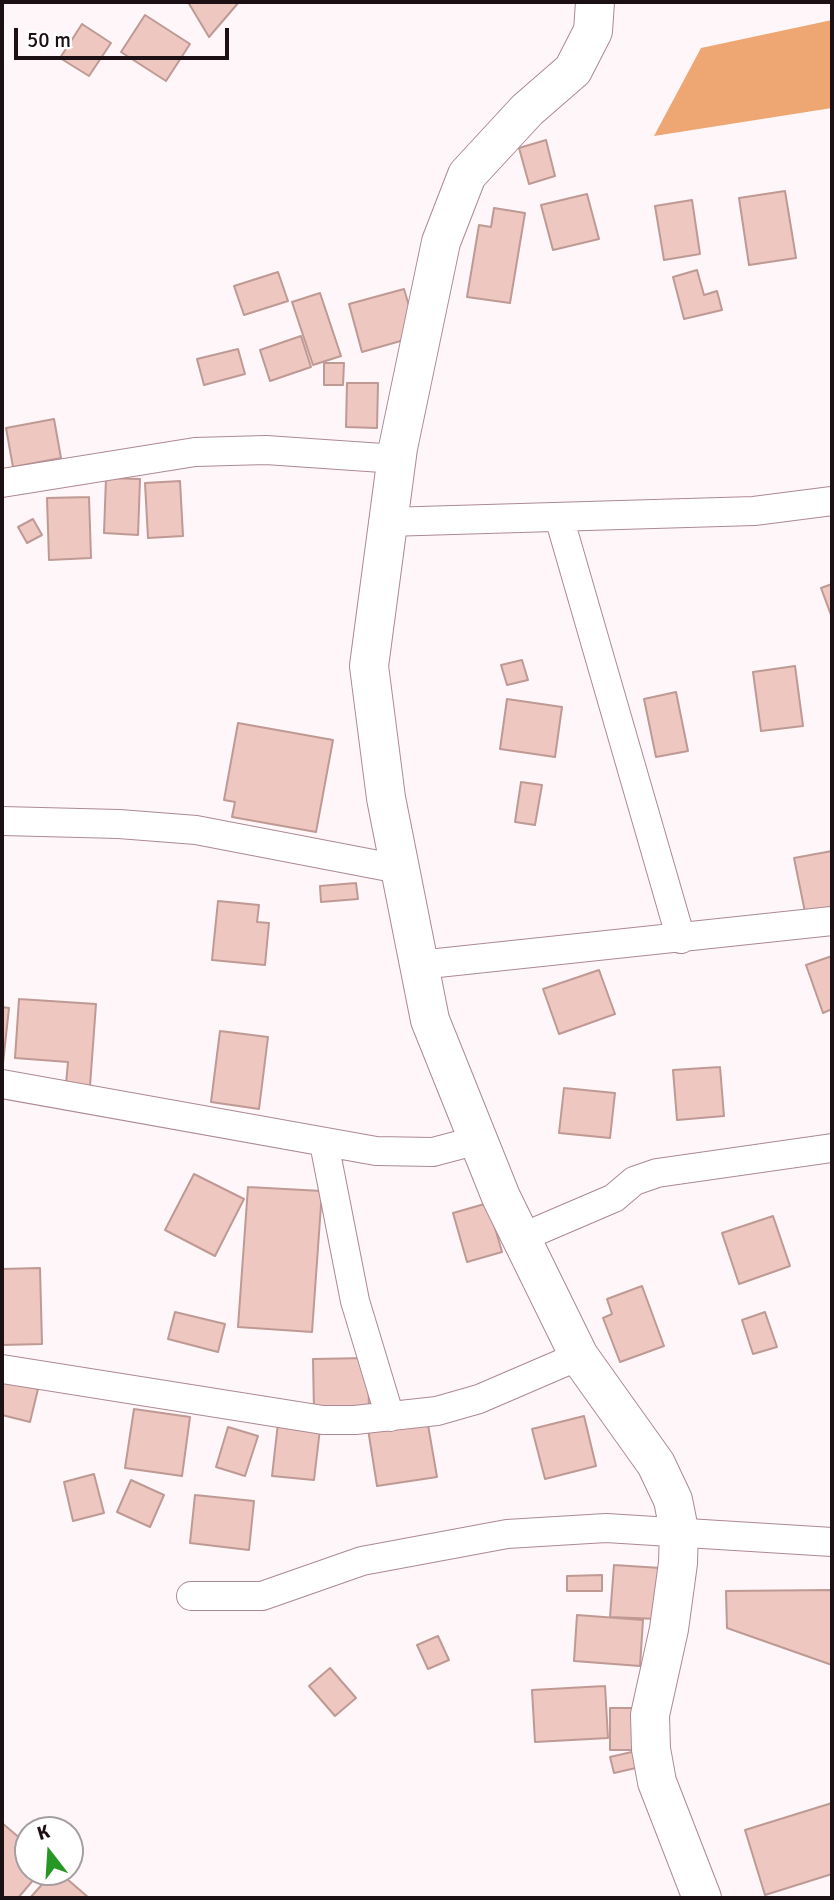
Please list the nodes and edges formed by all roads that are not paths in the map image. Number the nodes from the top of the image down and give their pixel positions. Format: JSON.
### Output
{"nodes":[{"id":1,"x":595,"y":2,"type":"edge"},
{"id":2,"x":397,"y":458,"type":"junction"},
{"id":3,"x":2,"y":483,"type":"edge"},
{"id":4,"x":832,"y":501,"type":"edge"},
{"id":5,"x":559,"y":517,"type":"junction"},
{"id":6,"x":387,"y":522,"type":"junction"},
{"id":7,"x":2,"y":821,"type":"edge"},
{"id":8,"x":400,"y":869,"type":"junction"},
{"id":9,"x":832,"y":921,"type":"edge"},
{"id":10,"x":681,"y":939,"type":"junction"},
{"id":11,"x":419,"y":965,"type":"junction"},
{"id":12,"x":2,"y":1084,"type":"edge"},
{"id":13,"x":478,"y":1140,"type":"junction"},
{"id":14,"x":324,"y":1143,"type":"junction"},
{"id":15,"x":832,"y":1149,"type":"edge"},
{"id":16,"x":523,"y":1237,"type":"junction"},
{"id":17,"x":579,"y":1356,"type":"junction"},
{"id":18,"x":2,"y":1368,"type":"edge"},
{"id":19,"x":390,"y":1417,"type":"junction"},
{"id":20,"x":679,"y":1530,"type":"junction"},
{"id":21,"x":832,"y":1542,"type":"edge"},
{"id":22,"x":191,"y":1596,"type":"dead end"},
{"id":23,"x":702,"y":1898,"type":"edge"}],
"edges":[{"from":1,"to":2,"type":"street"},
{"from":2,"to":3,"type":"street"},
{"from":2,"to":6,"type":"street"},
{"from":4,"to":5,"type":"street"},
{"from":5,"to":6,"type":"street"},
{"from":5,"to":10,"type":"street"},
{"from":6,"to":8,"type":"street"},
{"from":7,"to":8,"type":"street"},
{"from":8,"to":11,"type":"street"},
{"from":9,"to":10,"type":"street"},
{"from":10,"to":11,"type":"street"},
{"from":11,"to":13,"type":"street"},
{"from":12,"to":14,"type":"street"},
{"from":13,"to":14,"type":"street"},
{"from":13,"to":16,"type":"street"},
{"from":14,"to":19,"type":"street"},
{"from":15,"to":16,"type":"street"},
{"from":16,"to":17,"type":"street"},
{"from":17,"to":19,"type":"street"},
{"from":17,"to":20,"type":"street"},
{"from":18,"to":19,"type":"street"},
{"from":20,"to":21,"type":"street"},
{"from":20,"to":22,"type":"street"},
{"from":20,"to":23,"type":"street"}]}
